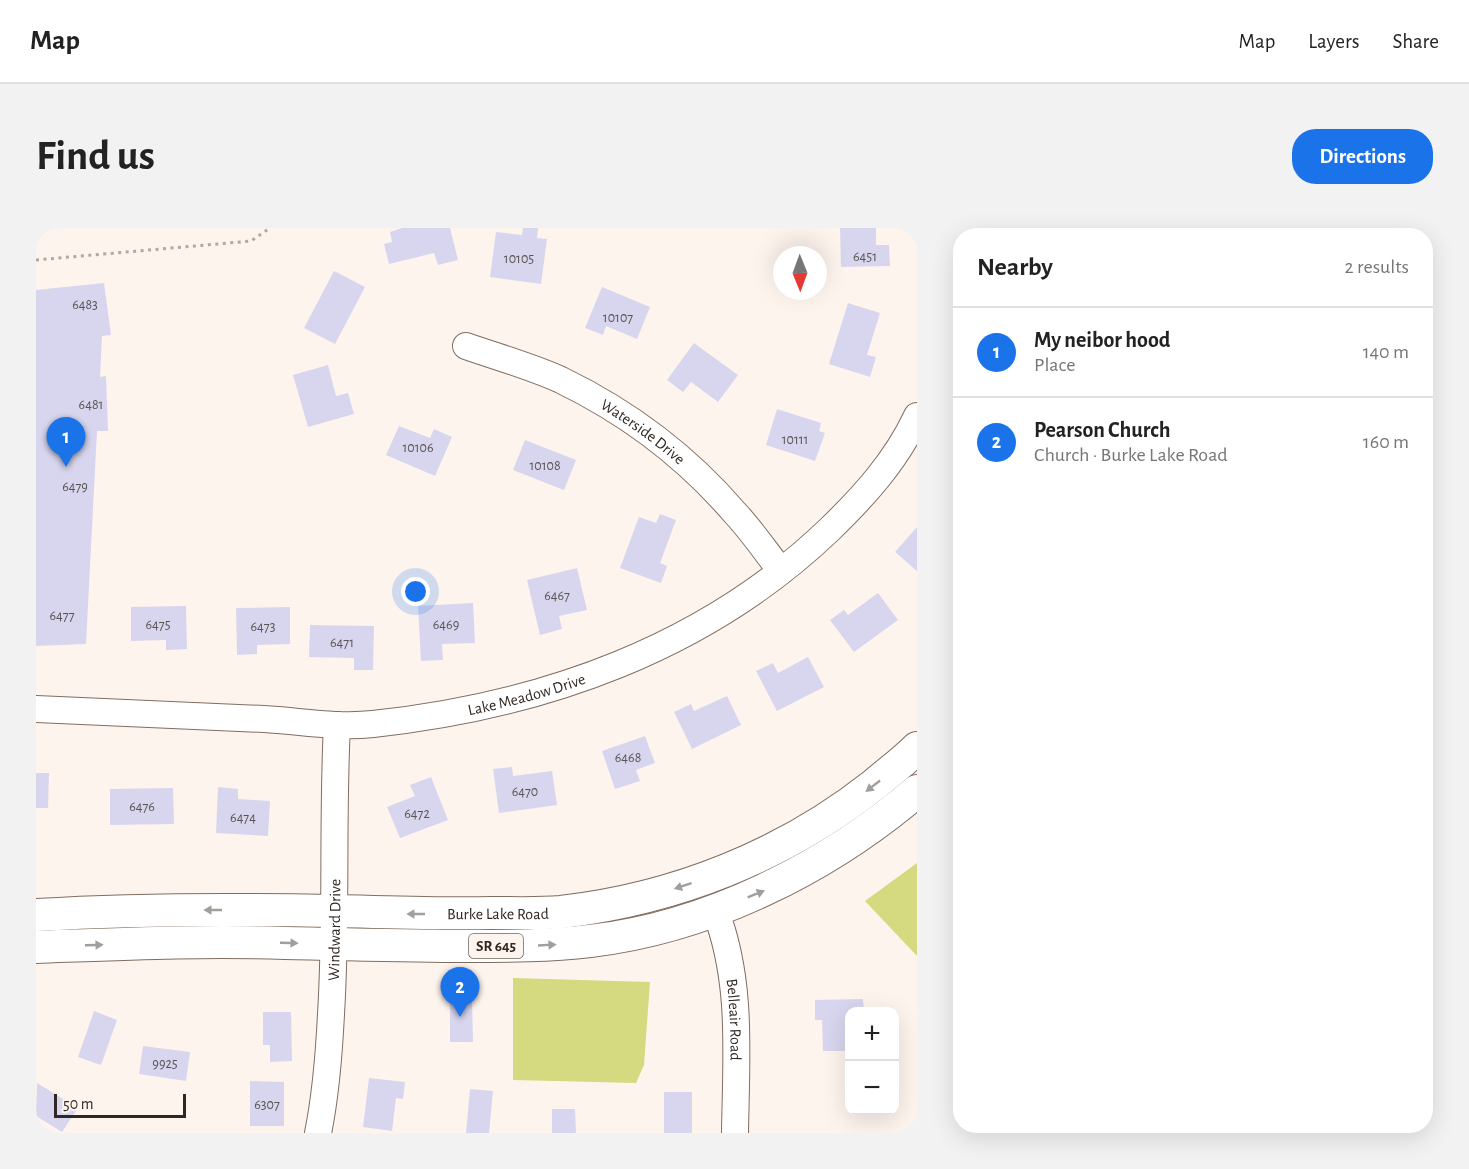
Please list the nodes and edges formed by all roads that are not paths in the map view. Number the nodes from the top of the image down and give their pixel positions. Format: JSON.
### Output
{"nodes":[{"id":1,"x":466,"y":345,"type":"dead end"},
{"id":2,"x":917,"y":416,"type":"edge"},
{"id":3,"x":781,"y":571,"type":"junction"},
{"id":4,"x":36,"y":709,"type":"edge"},
{"id":5,"x":337,"y":725,"type":"junction"},
{"id":6,"x":917,"y":748,"type":"edge"},
{"id":7,"x":917,"y":791,"type":"edge"},
{"id":8,"x":715,"y":910,"type":"junction"},
{"id":9,"x":334,"y":911,"type":"junction"},
{"id":10,"x":36,"y":915,"type":"edge"},
{"id":11,"x":335,"y":945,"type":"junction"},
{"id":12,"x":36,"y":947,"type":"edge"},
{"id":13,"x":318,"y":1133,"type":"edge"},
{"id":14,"x":735,"y":1133,"type":"edge"}],
"edges":[{"from":1,"to":3,"type":"street","name":"Waterside Drive"},
{"from":2,"to":3,"type":"street","name":"Lake Meadow Drive"},
{"from":3,"to":5,"type":"street","name":"Lake Meadow Drive"},
{"from":4,"to":5,"type":"street","name":"Lake Meadow Drive"},
{"from":5,"to":9,"type":"street","name":"Windward Drive"},
{"from":6,"to":9,"type":"main road","name":"Burke Lake Road","number":"SR 645","one_way":true},
{"from":8,"to":7,"type":"main road","name":"Burke Lake Road","number":"SR 645","one_way":true},
{"from":11,"to":8,"type":"main road","name":"Burke Lake Road","number":"SR 645","one_way":true},
{"from":8,"to":14,"type":"street","name":"Belleair Road"},
{"from":9,"to":10,"type":"main road","name":"Burke Lake Road","number":"SR 645","one_way":true},
{"from":9,"to":11,"type":"street","name":"Windward Drive"},
{"from":12,"to":11,"type":"main road","name":"Burke Lake Road","number":"SR 645","one_way":true},
{"from":11,"to":13,"type":"street","name":"Windward Drive"}]}
